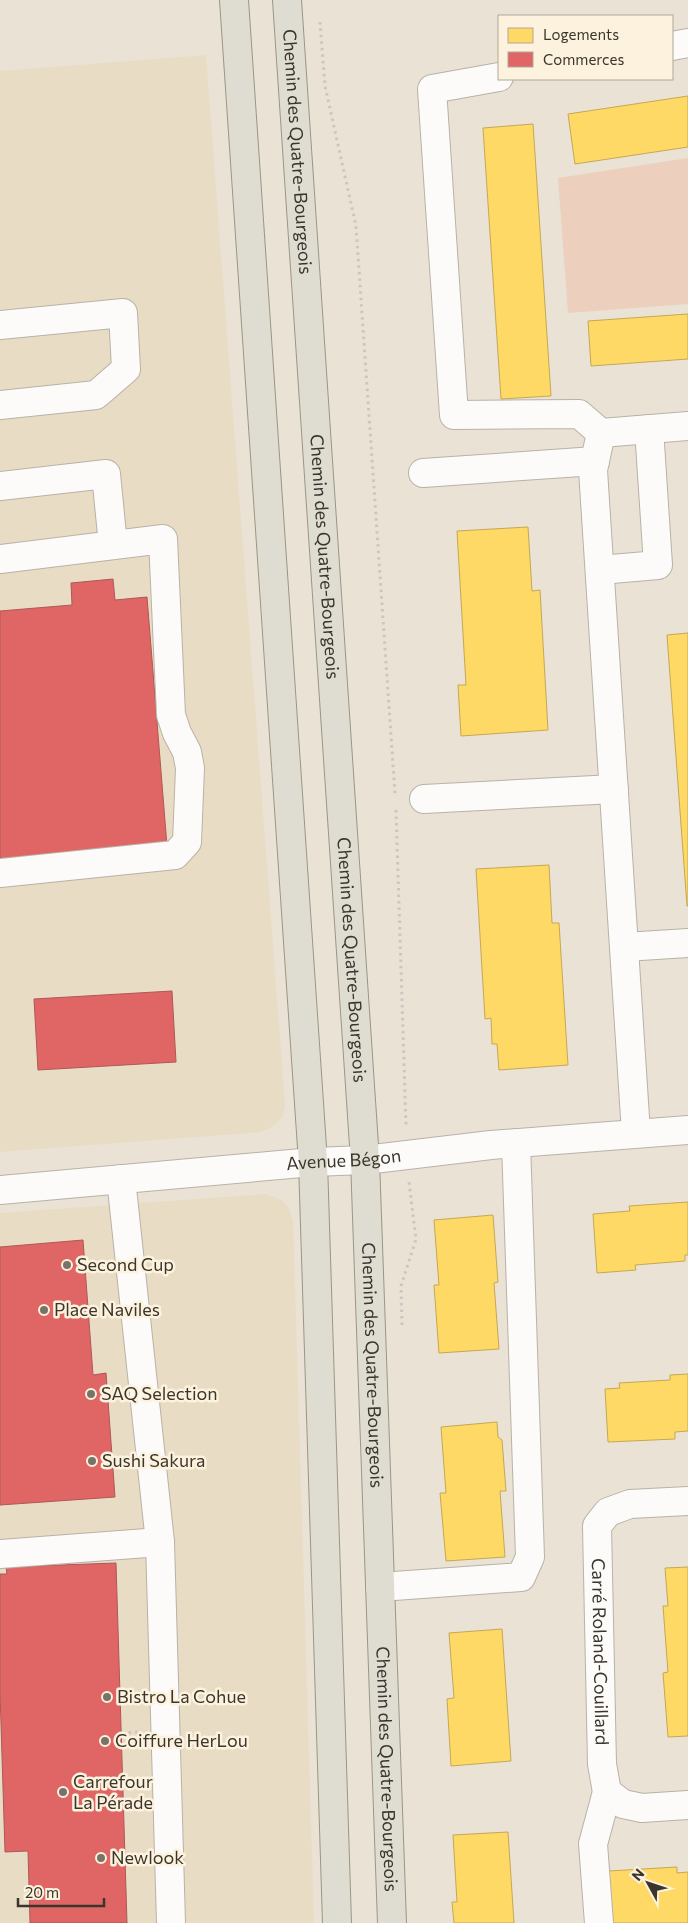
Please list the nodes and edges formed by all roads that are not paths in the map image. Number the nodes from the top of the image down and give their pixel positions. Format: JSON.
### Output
{"nodes":[{"id":1,"x":234,"y":3,"type":"edge"},
{"id":2,"x":288,"y":4,"type":"edge"},
{"id":3,"x":688,"y":43,"type":"edge"},
{"id":4,"x":673,"y":46,"type":"edge"},
{"id":5,"x":498,"y":77,"type":"edge"},
{"id":6,"x":0,"y":325,"type":"edge"},
{"id":7,"x":0,"y":405,"type":"edge"},
{"id":8,"x":688,"y":426,"type":"edge"},
{"id":9,"x":649,"y":429,"type":"junction"},
{"id":10,"x":601,"y":433,"type":"junction"},
{"id":11,"x":595,"y":461,"type":"junction"},
{"id":12,"x":423,"y":474,"type":"dead end"},
{"id":13,"x":0,"y":486,"type":"edge"},
{"id":14,"x":113,"y":545,"type":"junction"},
{"id":15,"x":0,"y":559,"type":"edge"},
{"id":16,"x":600,"y":570,"type":"junction"},
{"id":17,"x":614,"y":790,"type":"junction"},
{"id":18,"x":424,"y":799,"type":"dead end"},
{"id":19,"x":0,"y":872,"type":"edge"},
{"id":20,"x":688,"y":943,"type":"edge"},
{"id":21,"x":625,"y":947,"type":"junction"},
{"id":22,"x":688,"y":1130,"type":"edge"},
{"id":23,"x":636,"y":1133,"type":"junction"},
{"id":24,"x":516,"y":1143,"type":"junction"},
{"id":25,"x":365,"y":1160,"type":"junction"},
{"id":26,"x":313,"y":1162,"type":"junction"},
{"id":27,"x":121,"y":1179,"type":"junction"},
{"id":28,"x":0,"y":1190,"type":"edge"},
{"id":29,"x":688,"y":1501,"type":"edge"},
{"id":30,"x":160,"y":1542,"type":"junction"},
{"id":31,"x":0,"y":1554,"type":"edge"},
{"id":32,"x":380,"y":1587,"type":"junction"},
{"id":33,"x":607,"y":1792,"type":"junction"},
{"id":34,"x":688,"y":1804,"type":"edge"},
{"id":35,"x":171,"y":1923,"type":"edge"},
{"id":36,"x":337,"y":1923,"type":"edge"},
{"id":37,"x":392,"y":1923,"type":"edge"},
{"id":38,"x":599,"y":1923,"type":"edge"}],
"edges":[{"from":1,"to":26,"type":"main road"},
{"from":2,"to":25,"type":"main road","name":"Chemin des Quatre-Bourgeois"},
{"from":3,"to":4,"type":"street"},
{"from":5,"to":10,"type":"street"},
{"from":6,"to":7,"type":"street"},
{"from":8,"to":9,"type":"street"},
{"from":9,"to":10,"type":"street"},
{"from":9,"to":16,"type":"street"},
{"from":10,"to":11,"type":"street"},
{"from":11,"to":12,"type":"street"},
{"from":11,"to":16,"type":"street"},
{"from":13,"to":14,"type":"street"},
{"from":14,"to":15,"type":"street"},
{"from":14,"to":19,"type":"street"},
{"from":16,"to":17,"type":"street"},
{"from":17,"to":18,"type":"street"},
{"from":17,"to":21,"type":"street"},
{"from":20,"to":21,"type":"street"},
{"from":21,"to":23,"type":"street"},
{"from":22,"to":23,"type":"street","name":"Avenue Bégon"},
{"from":23,"to":24,"type":"street","name":"Avenue Bégon"},
{"from":24,"to":25,"type":"street","name":"Avenue Bégon"},
{"from":24,"to":32,"type":"street"},
{"from":25,"to":26,"type":"street","name":"Avenue Bégon"},
{"from":25,"to":32,"type":"main road","name":"Chemin des Quatre-Bourgeois"},
{"from":26,"to":27,"type":"street","name":"Avenue Bégon"},
{"from":26,"to":36,"type":"main road"},
{"from":27,"to":28,"type":"street","name":"Avenue Bégon"},
{"from":27,"to":30,"type":"street"},
{"from":29,"to":33,"type":"street","name":"Carré Roland-Couillard"},
{"from":30,"to":31,"type":"street"},
{"from":30,"to":35,"type":"street"},
{"from":32,"to":37,"type":"main road","name":"Chemin des Quatre-Bourgeois"},
{"from":33,"to":34,"type":"street"},
{"from":33,"to":38,"type":"street"}]}
